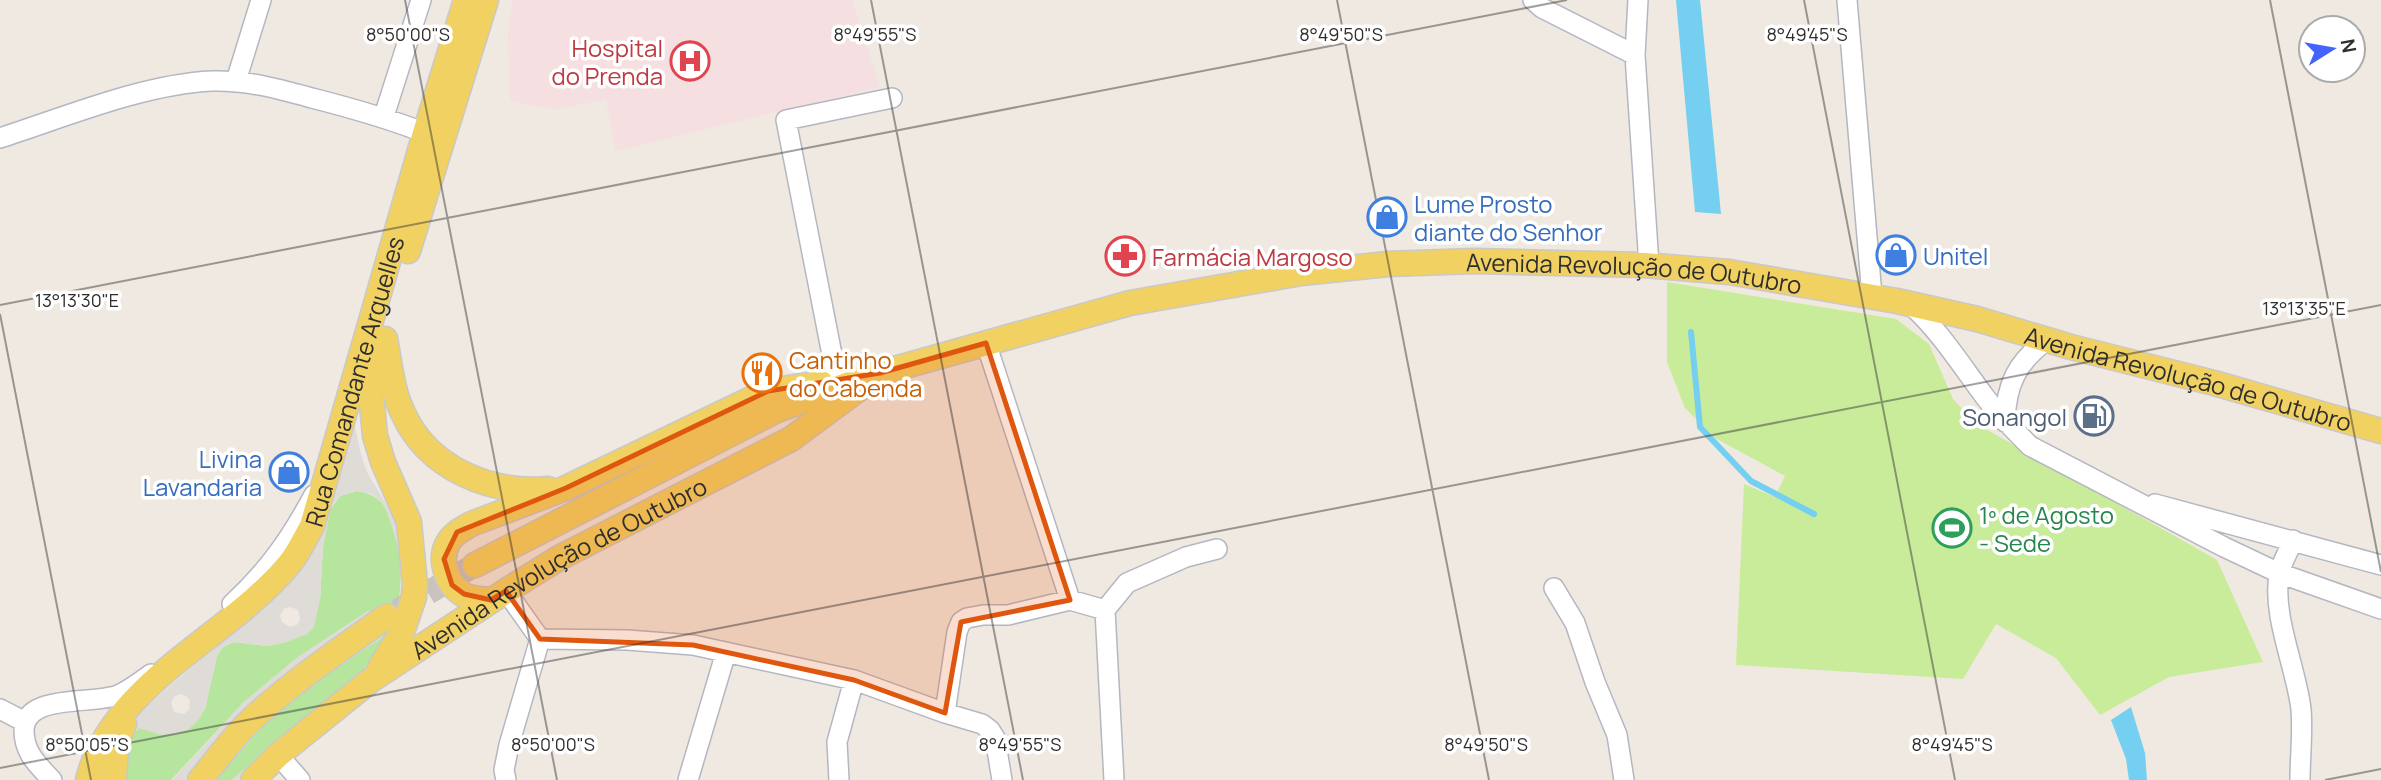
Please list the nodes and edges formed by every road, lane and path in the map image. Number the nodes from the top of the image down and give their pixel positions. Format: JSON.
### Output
{"nodes":[{"id":1,"x":261,"y":0,"type":"edge"},
{"id":2,"x":421,"y":0,"type":"edge"},
{"id":3,"x":466,"y":0,"type":"edge"},
{"id":4,"x":486,"y":0,"type":"edge"},
{"id":5,"x":1532,"y":0,"type":"edge"},
{"id":6,"x":1638,"y":0,"type":"edge"},
{"id":7,"x":1847,"y":0,"type":"edge"},
{"id":8,"x":1635,"y":55,"type":"junction"},
{"id":9,"x":236,"y":81,"type":"junction"},
{"id":10,"x":892,"y":98,"type":"dead end"},
{"id":11,"x":384,"y":116,"type":"junction"},
{"id":12,"x":425,"y":132,"type":"junction"},
{"id":13,"x":0,"y":138,"type":"edge"},
{"id":14,"x":1649,"y":265,"type":"junction"},
{"id":15,"x":1872,"y":296,"type":"junction"},
{"id":16,"x":1910,"y":304,"type":"junction"},
{"id":17,"x":384,"y":331,"type":"junction"},
{"id":18,"x":2048,"y":339,"type":"junction"},
{"id":19,"x":986,"y":343,"type":"junction"},
{"id":20,"x":880,"y":373,"type":"junction"},
{"id":21,"x":837,"y":380,"type":"junction"},
{"id":22,"x":2005,"y":422,"type":"junction"},
{"id":23,"x":2381,"y":431,"type":"edge"},
{"id":24,"x":330,"y":466,"type":"junction"},
{"id":25,"x":566,"y":488,"type":"junction"},
{"id":26,"x":2120,"y":495,"type":"junction"},
{"id":27,"x":2293,"y":540,"type":"junction"},
{"id":28,"x":1217,"y":549,"type":"dead end"},
{"id":29,"x":2381,"y":565,"type":"edge"},
{"id":30,"x":478,"y":572,"type":"tunnel mouth"},
{"id":31,"x":2279,"y":573,"type":"junction"},
{"id":32,"x":1554,"y":588,"type":"dead end"},
{"id":33,"x":499,"y":596,"type":"junction"},
{"id":34,"x":1070,"y":600,"type":"junction"},
{"id":35,"x":2381,"y":609,"type":"edge"},
{"id":36,"x":1105,"y":610,"type":"junction"},
{"id":37,"x":540,"y":639,"type":"junction"},
{"id":38,"x":726,"y":652,"type":"junction"},
{"id":39,"x":371,"y":680,"type":"junction"},
{"id":40,"x":854,"y":680,"type":"junction"},
{"id":41,"x":138,"y":696,"type":"junction"},
{"id":42,"x":0,"y":709,"type":"edge"},
{"id":43,"x":945,"y":713,"type":"junction"},
{"id":44,"x":25,"y":722,"type":"junction"},
{"id":45,"x":278,"y":755,"type":"junction"},
{"id":46,"x":52,"y":780,"type":"edge"},
{"id":47,"x":88,"y":780,"type":"edge"},
{"id":48,"x":114,"y":780,"type":"edge"},
{"id":49,"x":200,"y":780,"type":"edge"},
{"id":50,"x":218,"y":780,"type":"edge"},
{"id":51,"x":253,"y":780,"type":"edge"},
{"id":52,"x":300,"y":780,"type":"edge"},
{"id":53,"x":506,"y":780,"type":"edge"},
{"id":54,"x":688,"y":780,"type":"edge"},
{"id":55,"x":839,"y":780,"type":"edge"},
{"id":56,"x":1002,"y":780,"type":"edge"},
{"id":57,"x":1114,"y":780,"type":"edge"},
{"id":58,"x":1624,"y":780,"type":"edge"},
{"id":59,"x":2300,"y":780,"type":"edge"}],
"edges":[{"from":1,"to":9,"type":"street"},
{"from":2,"to":11,"type":"street"},
{"from":3,"to":12,"type":"main road","name":"Rua Comandante Arguelles"},
{"from":4,"to":17,"type":"main road","name":"Rua Comandante Arguelles"},
{"from":5,"to":8,"type":"street"},
{"from":6,"to":8,"type":"street"},
{"from":7,"to":15,"type":"street"},
{"from":8,"to":14,"type":"street"},
{"from":9,"to":11,"type":"street"},
{"from":9,"to":13,"type":"street"},
{"from":10,"to":21,"type":"street"},
{"from":11,"to":12,"type":"street"},
{"from":12,"to":24,"type":"main road","name":"Rua Comandante Arguelles"},
{"from":14,"to":15,"type":"main road","name":"Avenida Revolução de Outubro"},
{"from":14,"to":19,"type":"main road","name":"Avenida Revolução de Outubro"},
{"from":15,"to":16,"type":"main road","name":"Avenida Revolução de Outubro"},
{"from":16,"to":18,"type":"main road","name":"Avenida Revolução de Outubro"},
{"from":16,"to":22,"type":"street"},
{"from":17,"to":25,"type":"main road","name":"Rua Comandante Arguelles"},
{"from":17,"to":39,"type":"main road"},
{"from":18,"to":22,"type":"street"},
{"from":18,"to":23,"type":"main road","name":"Avenida Revolução de Outubro"},
{"from":19,"to":20,"type":"main road","name":"Avenida Revolução de Outubro"},
{"from":19,"to":34,"type":"street"},
{"from":20,"to":21,"type":"main road","name":"Avenida Revolução de Outubro"},
{"from":20,"to":30,"type":"main road","name":"Avenida Revolução de Outubro"},
{"from":20,"to":33,"type":"main road","name":"Avenida Revolução de Outubro"},
{"from":21,"to":25,"type":"main road","name":"Avenida Revolução de Outubro"},
{"from":22,"to":26,"type":"street"},
{"from":24,"to":41,"type":"main road","name":"Rua Comandante Arguelles"},
{"from":24,"to":44,"type":"street"},
{"from":25,"to":33,"type":"main road","name":"Avenida Revolução de Outubro"},
{"from":26,"to":27,"type":"street"},
{"from":26,"to":31,"type":"street"},
{"from":27,"to":29,"type":"street"},
{"from":27,"to":31,"type":"street"},
{"from":28,"to":36,"type":"street"},
{"from":31,"to":35,"type":"street"},
{"from":31,"to":59,"type":"street"},
{"from":32,"to":58,"type":"street"},
{"from":33,"to":37,"type":"street"},
{"from":33,"to":39,"type":"main road","name":"Avenida Revolução de Outubro"},
{"from":34,"to":36,"type":"street"},
{"from":34,"to":43,"type":"street"},
{"from":36,"to":57,"type":"street"},
{"from":37,"to":38,"type":"street"},
{"from":37,"to":53,"type":"street"},
{"from":38,"to":40,"type":"street"},
{"from":38,"to":54,"type":"street"},
{"from":39,"to":45,"type":"main road","name":"Avenida Revolução de Outubro"},
{"from":40,"to":43,"type":"street"},
{"from":40,"to":55,"type":"street"},
{"from":41,"to":47,"type":"main road"},
{"from":41,"to":48,"type":"main road"},
{"from":42,"to":44,"type":"street"},
{"from":43,"to":56,"type":"street"},
{"from":44,"to":46,"type":"street"},
{"from":45,"to":51,"type":"main road","name":"Avenida Revolução de Outubro"},
{"from":45,"to":52,"type":"street"},
{"from":49,"to":50,"type":"main road","name":"Avenida Revolução de Outubro"}]}
